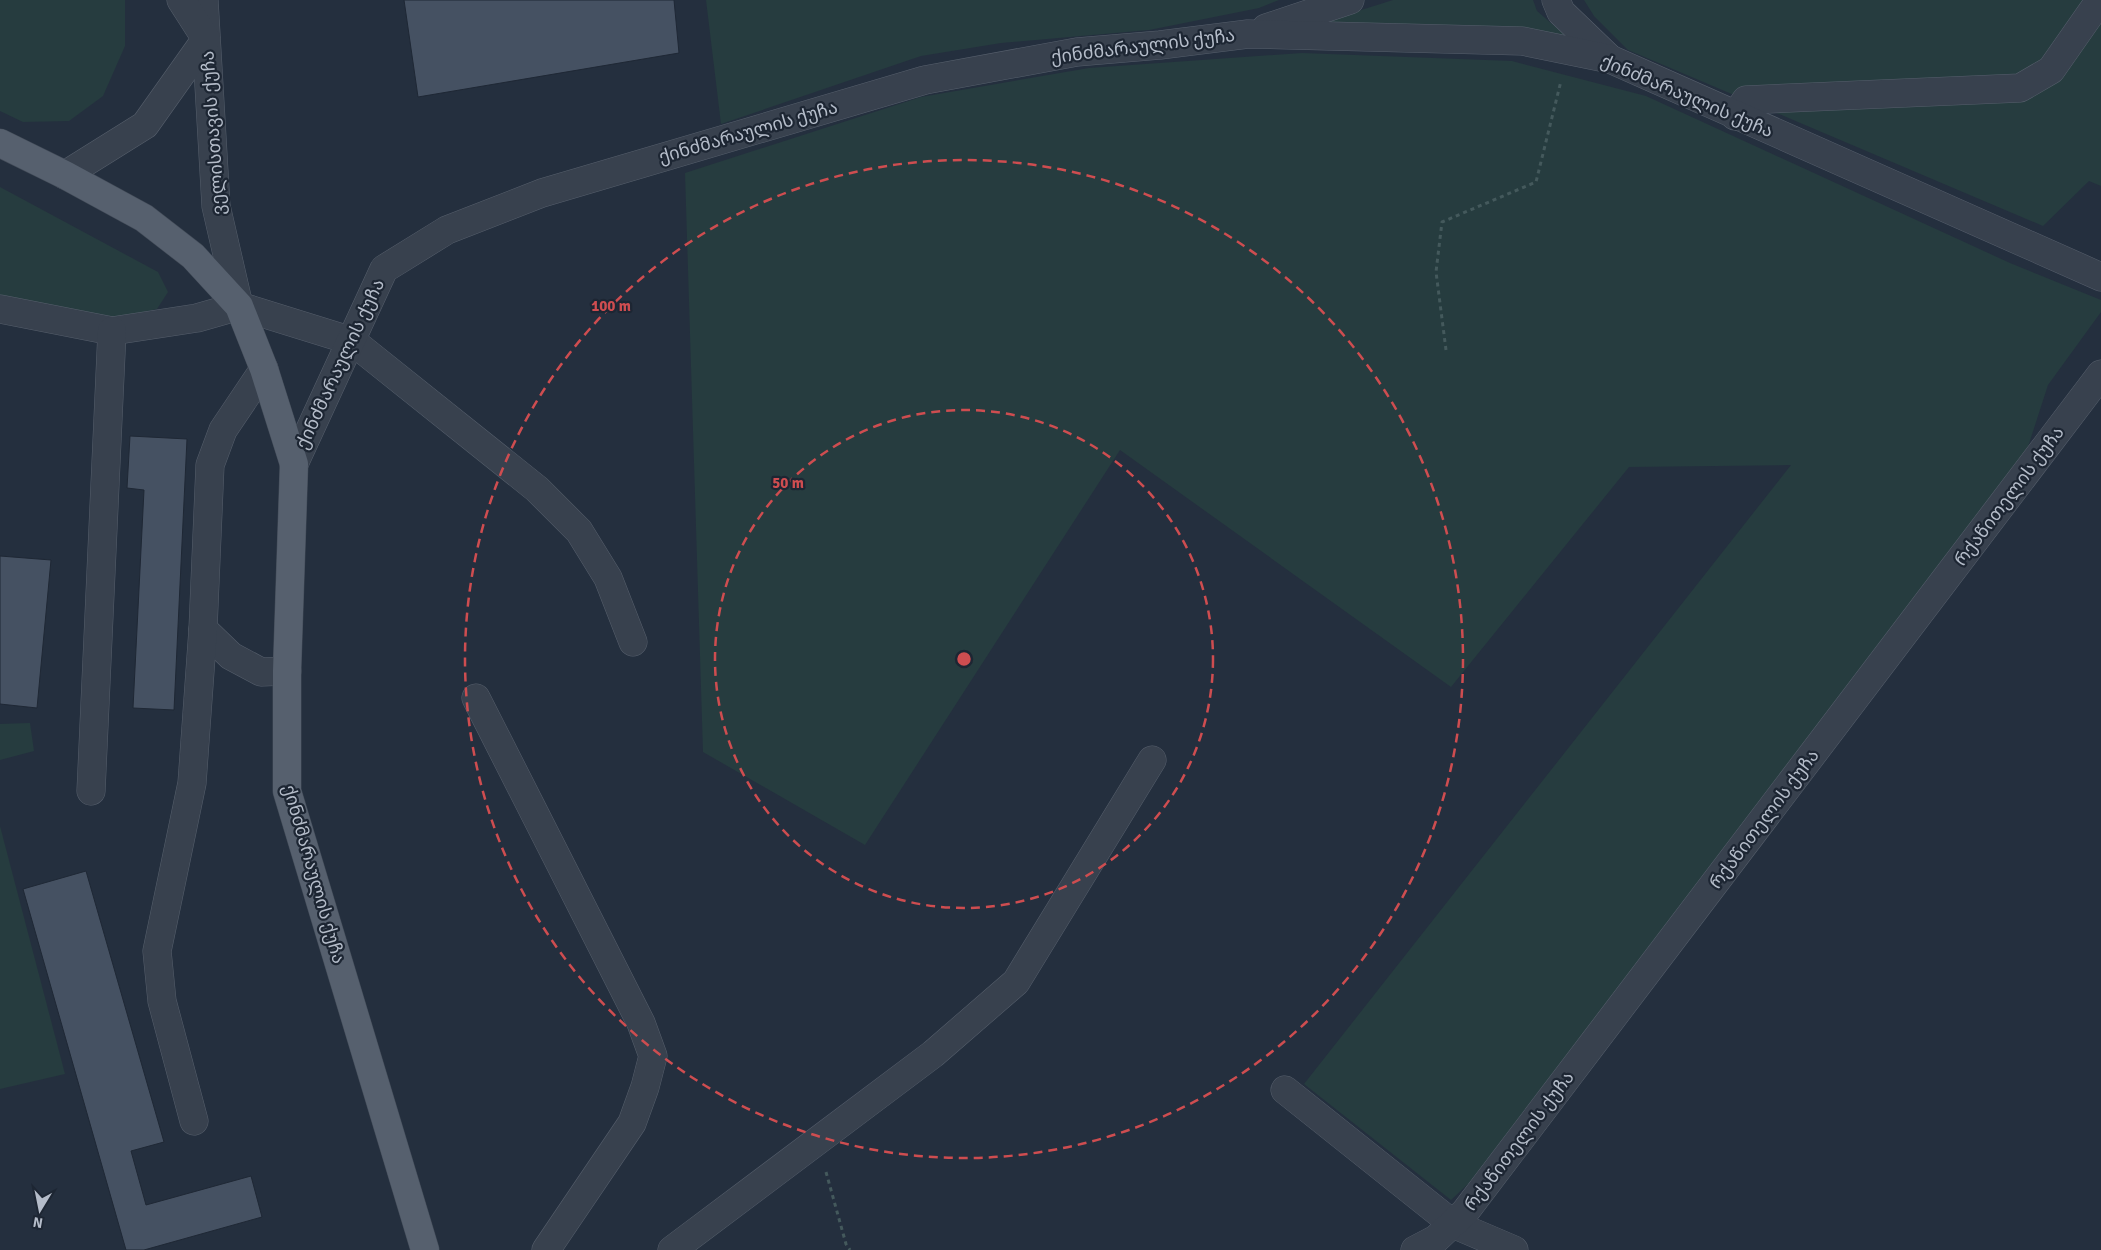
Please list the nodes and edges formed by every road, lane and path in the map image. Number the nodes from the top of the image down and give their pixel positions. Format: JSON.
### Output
{"nodes":[{"id":1,"x":181,"y":0,"type":"edge"},
{"id":2,"x":204,"y":0,"type":"edge"},
{"id":3,"x":1350,"y":0,"type":"edge"},
{"id":4,"x":1556,"y":0,"type":"edge"},
{"id":5,"x":2100,"y":0,"type":"edge"},
{"id":6,"x":1248,"y":34,"type":"junction"},
{"id":7,"x":206,"y":39,"type":"junction"},
{"id":8,"x":1568,"y":51,"type":"junction"},
{"id":9,"x":1610,"y":60,"type":"junction"},
{"id":10,"x":1735,"y":116,"type":"junction"},
{"id":11,"x":0,"y":143,"type":"edge"},
{"id":12,"x":65,"y":175,"type":"junction"},
{"id":13,"x":2101,"y":276,"type":"edge"},
{"id":14,"x":239,"y":306,"type":"junction"},
{"id":15,"x":0,"y":309,"type":"edge"},
{"id":16,"x":112,"y":331,"type":"junction"},
{"id":17,"x":352,"y":341,"type":"junction"},
{"id":18,"x":1446,"y":350,"type":"dead end"},
{"id":19,"x":264,"y":370,"type":"junction"},
{"id":20,"x":2101,"y":374,"type":"edge"},
{"id":21,"x":294,"y":464,"type":"junction"},
{"id":22,"x":203,"y":629,"type":"junction"},
{"id":23,"x":633,"y":642,"type":"dead end"},
{"id":24,"x":287,"y":671,"type":"junction"},
{"id":25,"x":476,"y":698,"type":"dead end"},
{"id":26,"x":1152,"y":760,"type":"dead end"},
{"id":27,"x":91,"y":791,"type":"dead end"},
{"id":28,"x":1285,"y":1090,"type":"dead end"},
{"id":29,"x":194,"y":1121,"type":"dead end"},
{"id":30,"x":818,"y":1141,"type":"junction"},
{"id":31,"x":1453,"y":1224,"type":"junction"},
{"id":32,"x":425,"y":1250,"type":"edge"},
{"id":33,"x":546,"y":1250,"type":"edge"},
{"id":34,"x":672,"y":1250,"type":"edge"},
{"id":35,"x":850,"y":1250,"type":"edge"},
{"id":36,"x":1414,"y":1250,"type":"edge"},
{"id":37,"x":1514,"y":1250,"type":"edge"}],
"edges":[{"from":1,"to":7,"type":"street"},
{"from":2,"to":7,"type":"street","name":"ველისთავის ქუჩა"},
{"from":3,"to":6,"type":"street"},
{"from":4,"to":9,"type":"street"},
{"from":5,"to":10,"type":"street"},
{"from":6,"to":8,"type":"street","name":"ქინძმარაულის ქუჩა"},
{"from":6,"to":17,"type":"street","name":"ქინძმარაულის ქუჩა"},
{"from":7,"to":12,"type":"street"},
{"from":7,"to":14,"type":"street","name":"ველისთავის ქუჩა"},
{"from":8,"to":9,"type":"street","name":"ქინძმარაულის ქუჩა"},
{"from":8,"to":18,"type":"path"},
{"from":9,"to":10,"type":"street","name":"ქინძმარაულის ქუჩა"},
{"from":10,"to":13,"type":"street","name":"ქინძმარაულის ქუჩა"},
{"from":11,"to":12,"type":"main road"},
{"from":12,"to":14,"type":"main road"},
{"from":14,"to":16,"type":"street"},
{"from":14,"to":17,"type":"street"},
{"from":14,"to":19,"type":"main road","name":"ველისთავის ქუჩა"},
{"from":15,"to":16,"type":"street"},
{"from":16,"to":27,"type":"street"},
{"from":17,"to":21,"type":"street","name":"ქინძმარაულის ქუჩა"},
{"from":17,"to":23,"type":"street"},
{"from":19,"to":21,"type":"main road","name":"ველისთავის ქუჩა"},
{"from":19,"to":22,"type":"street"},
{"from":20,"to":31,"type":"street","name":"რქაწითელის ქუჩა"},
{"from":21,"to":24,"type":"main road","name":"ქინძმარაულის ქუჩა"},
{"from":22,"to":24,"type":"street"},
{"from":22,"to":29,"type":"street"},
{"from":24,"to":32,"type":"main road","name":"ქინძმარაულის ქუჩა"},
{"from":25,"to":33,"type":"street"},
{"from":26,"to":30,"type":"street"},
{"from":28,"to":31,"type":"street"},
{"from":30,"to":34,"type":"street"},
{"from":30,"to":35,"type":"path"},
{"from":31,"to":36,"type":"street","name":"რქაწითელის ქუჩა"},
{"from":31,"to":37,"type":"street"}]}
